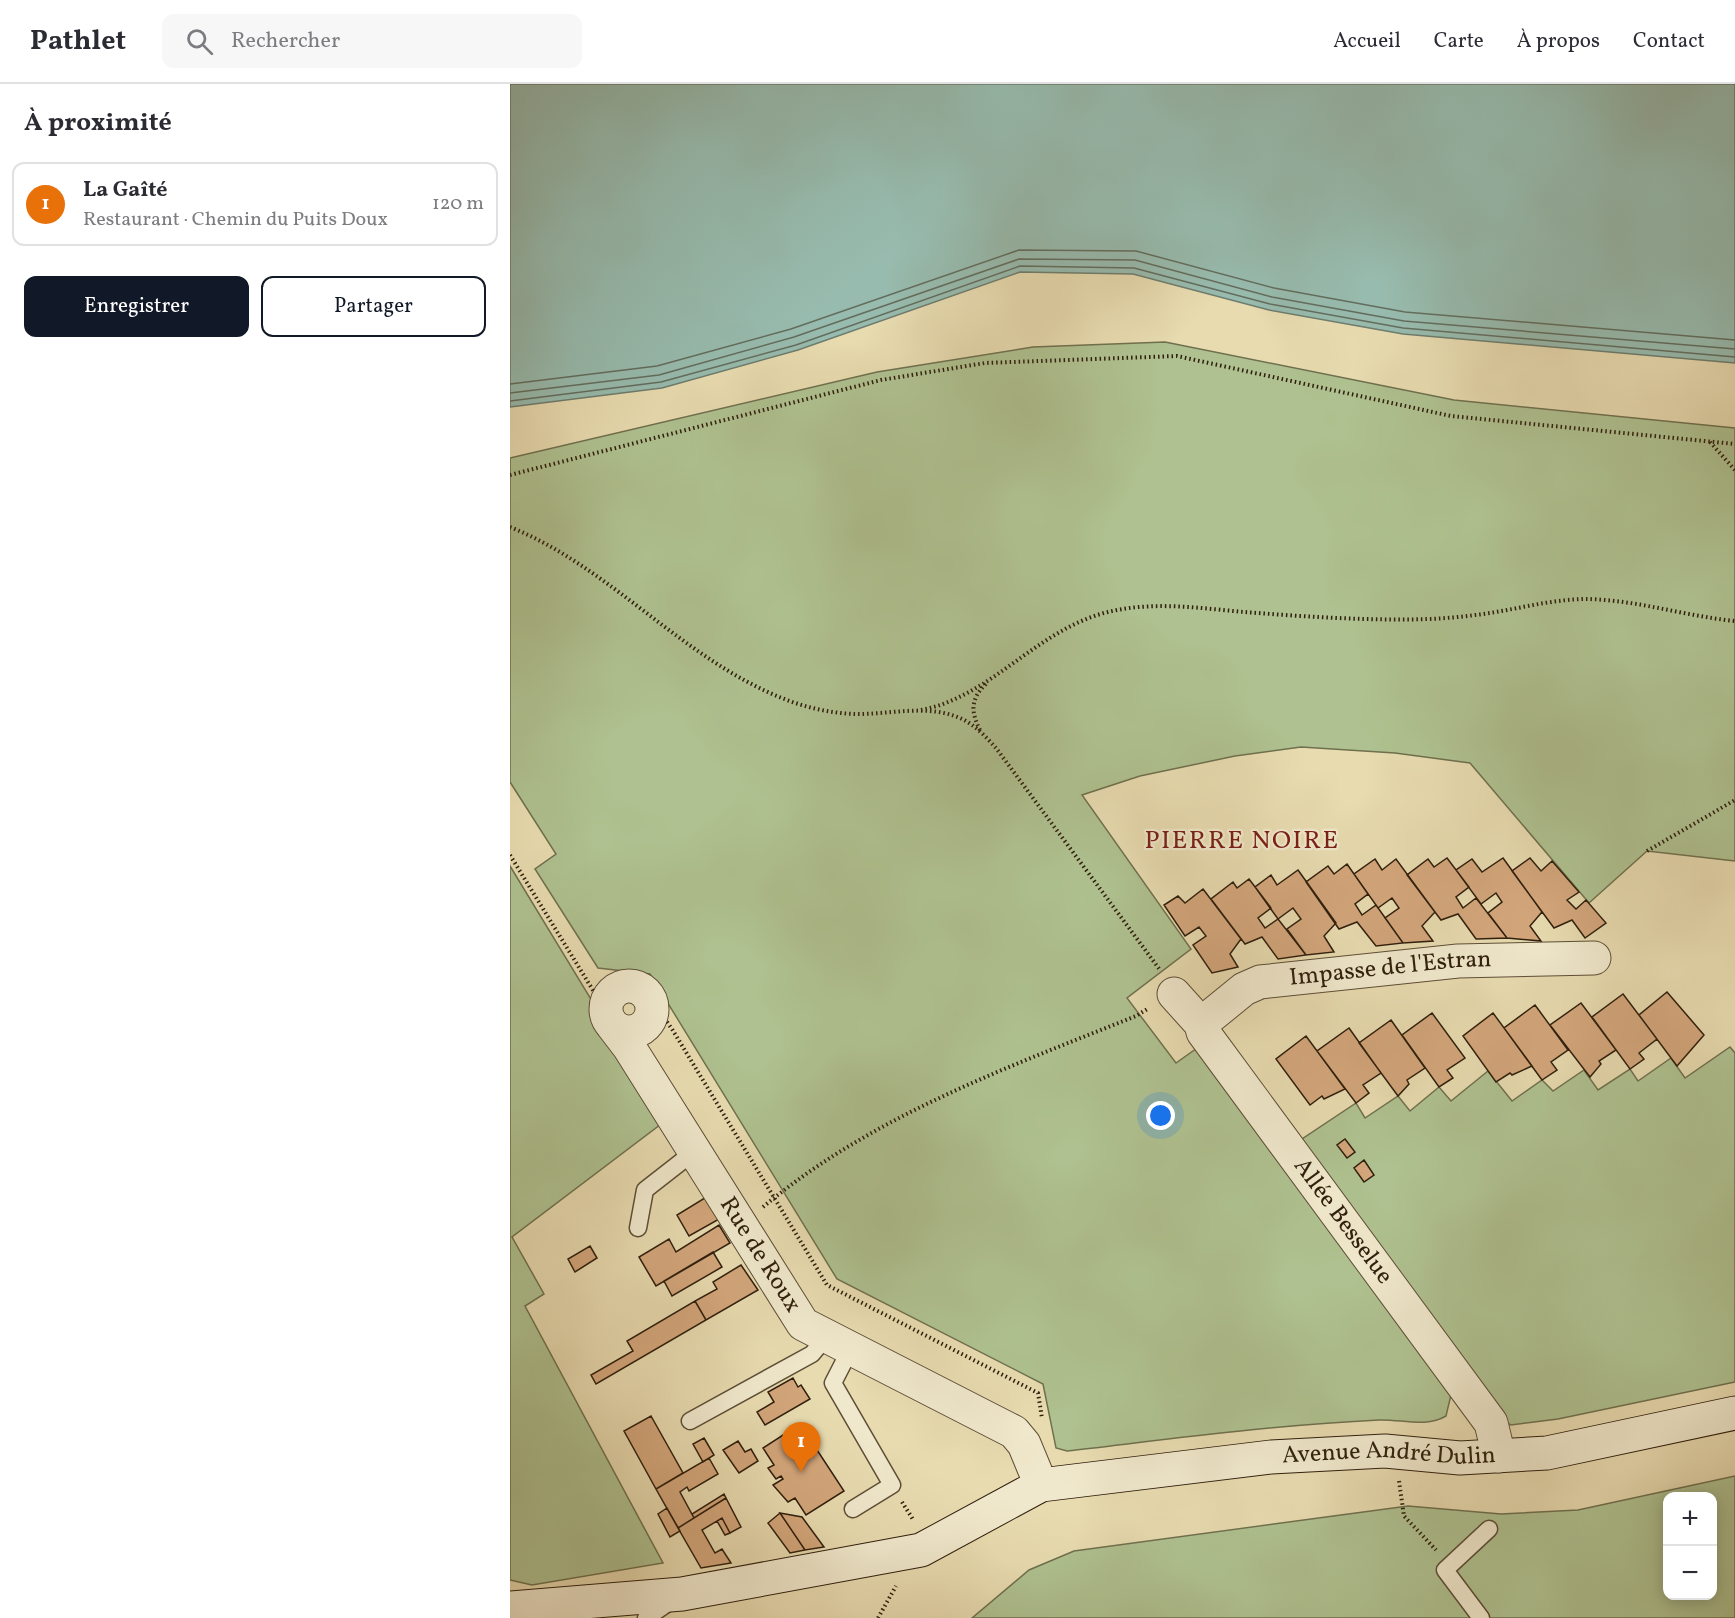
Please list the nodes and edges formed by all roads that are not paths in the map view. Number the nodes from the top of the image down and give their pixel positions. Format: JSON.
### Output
{"nodes":[{"id":1,"x":1594,"y":958,"type":"dead end"},
{"id":2,"x":1174,"y":994,"type":"road end"},
{"id":3,"x":649,"y":996,"type":"road end"},
{"id":4,"x":1201,"y":1024,"type":"junction"},
{"id":5,"x":695,"y":1151,"type":"junction"},
{"id":6,"x":638,"y":1228,"type":"dead end"},
{"id":7,"x":839,"y":1342,"type":"junction"},
{"id":8,"x":1735,"y":1413,"type":"edge"},
{"id":9,"x":690,"y":1421,"type":"dead end"},
{"id":10,"x":1499,"y":1456,"type":"junction"},
{"id":11,"x":1041,"y":1485,"type":"junction"},
{"id":12,"x":853,"y":1509,"type":"dead end"},
{"id":13,"x":1490,"y":1529,"type":"dead end"},
{"id":14,"x":682,"y":1594,"type":"junction"},
{"id":15,"x":510,"y":1608,"type":"edge"},
{"id":16,"x":646,"y":1618,"type":"edge"},
{"id":17,"x":1481,"y":1618,"type":"edge"}],
"edges":[{"from":1,"to":4,"type":"street","name":"Impasse de l'Estran"},
{"from":2,"to":4,"type":"street","name":"Allée Besselue"},
{"from":3,"to":5,"type":"street","name":"Rue de Roux"},
{"from":4,"to":10,"type":"street","name":"Allée Besselue"},
{"from":5,"to":6,"type":"lane"},
{"from":5,"to":7,"type":"street","name":"Rue de Roux"},
{"from":7,"to":9,"type":"lane"},
{"from":7,"to":11,"type":"street","name":"Rue de Roux"},
{"from":7,"to":12,"type":"lane"},
{"from":8,"to":10,"type":"street","name":"Avenue André Dulin"},
{"from":10,"to":11,"type":"street","name":"Avenue André Dulin"},
{"from":11,"to":14,"type":"street"},
{"from":13,"to":17,"type":"lane"},
{"from":14,"to":15,"type":"street"},
{"from":14,"to":16,"type":"lane"}]}
